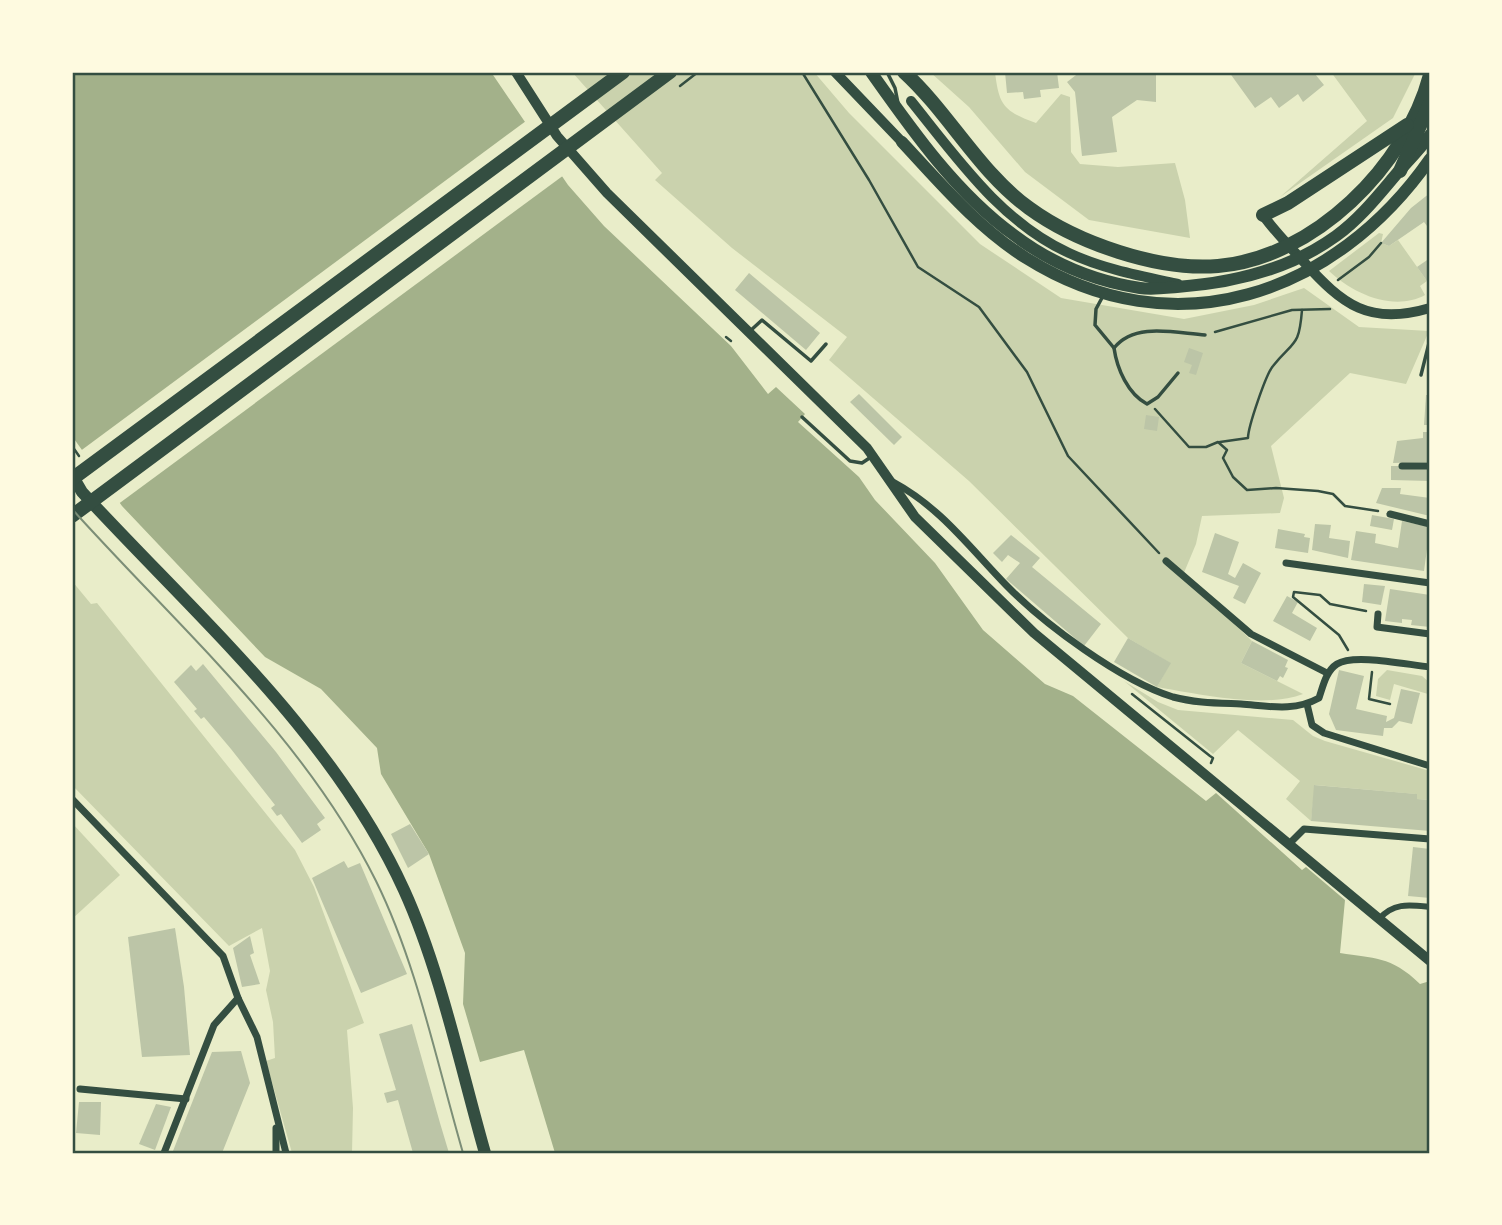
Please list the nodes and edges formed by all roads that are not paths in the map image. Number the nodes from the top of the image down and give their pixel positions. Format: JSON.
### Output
{"nodes":[{"id":1,"x":516,"y":72,"type":"edge"},
{"id":2,"x":622,"y":72,"type":"edge"},
{"id":3,"x":670,"y":72,"type":"edge"},
{"id":4,"x":835,"y":72,"type":"edge"},
{"id":5,"x":871,"y":72,"type":"edge"},
{"id":6,"x":887,"y":72,"type":"edge"},
{"id":7,"x":904,"y":72,"type":"edge"},
{"id":8,"x":1430,"y":75,"type":"edge"},
{"id":9,"x":911,"y":101,"type":"dead end"},
{"id":10,"x":1430,"y":103,"type":"edge"},
{"id":11,"x":897,"y":109,"type":"junction"},
{"id":12,"x":1411,"y":122,"type":"junction"},
{"id":13,"x":1430,"y":135,"type":"edge"},
{"id":14,"x":902,"y":142,"type":"joint"},
{"id":15,"x":1430,"y":159,"type":"edge"},
{"id":16,"x":1400,"y":170,"type":"junction"},
{"id":17,"x":1265,"y":218,"type":"joint"},
{"id":18,"x":1189,"y":286,"type":"junction"},
{"id":19,"x":1104,"y":293,"type":"junction"},
{"id":20,"x":1430,"y":308,"type":"edge"},
{"id":21,"x":747,"y":333,"type":"junction"},
{"id":22,"x":1205,"y":335,"type":"road end"},
{"id":23,"x":1430,"y":339,"type":"edge"},
{"id":24,"x":827,"y":344,"type":"dead end"},
{"id":25,"x":1114,"y":348,"type":"junction"},
{"id":26,"x":1178,"y":373,"type":"dead end"},
{"id":27,"x":1421,"y":375,"type":"dead end"},
{"id":28,"x":802,"y":417,"type":"dead end"},
{"id":29,"x":873,"y":456,"type":"junction"},
{"id":30,"x":1402,"y":466,"type":"dead end"},
{"id":31,"x":1430,"y":466,"type":"edge"},
{"id":32,"x":72,"y":477,"type":"edge"},
{"id":33,"x":890,"y":481,"type":"junction"},
{"id":34,"x":1390,"y":514,"type":"road end"},
{"id":35,"x":72,"y":516,"type":"edge"},
{"id":36,"x":1430,"y":524,"type":"edge"},
{"id":37,"x":1166,"y":561,"type":"road end"},
{"id":38,"x":1286,"y":563,"type":"dead end"},
{"id":39,"x":1430,"y":583,"type":"edge"},
{"id":40,"x":1378,"y":614,"type":"road end"},
{"id":41,"x":1430,"y":634,"type":"edge"},
{"id":42,"x":1430,"y":667,"type":"edge"},
{"id":43,"x":1327,"y":673,"type":"junction"},
{"id":44,"x":1307,"y":704,"type":"junction"},
{"id":45,"x":1430,"y":766,"type":"edge"},
{"id":46,"x":72,"y":799,"type":"edge"},
{"id":47,"x":1430,"y":839,"type":"edge"},
{"id":48,"x":1290,"y":843,"type":"junction"},
{"id":49,"x":1430,"y":907,"type":"edge"},
{"id":50,"x":1379,"y":919,"type":"junction"},
{"id":51,"x":1430,"y":961,"type":"edge"},
{"id":52,"x":238,"y":998,"type":"junction"},
{"id":53,"x":80,"y":1089,"type":"dead end"},
{"id":54,"x":186,"y":1099,"type":"junction"},
{"id":55,"x":275,"y":1120,"type":"junction"},
{"id":56,"x":164,"y":1153,"type":"edge"},
{"id":57,"x":276,"y":1153,"type":"edge"},
{"id":58,"x":286,"y":1153,"type":"edge"},
{"id":59,"x":485,"y":1153,"type":"edge"}],
"edges":[{"from":1,"to":21,"type":"main road"},
{"from":2,"to":32,"type":"highway"},
{"from":3,"to":35,"type":"highway"},
{"from":4,"to":14,"type":"street"},
{"from":5,"to":11,"type":"main road"},
{"from":6,"to":11,"type":"lane"},
{"from":7,"to":12,"type":"highway"},
{"from":8,"to":12,"type":"highway"},
{"from":9,"to":18,"type":"street"},
{"from":10,"to":16,"type":"highway"},
{"from":11,"to":18,"type":"main road"},
{"from":12,"to":17,"type":"highway"},
{"from":13,"to":16,"type":"main road"},
{"from":14,"to":19,"type":"main road"},
{"from":15,"to":19,"type":"main road"},
{"from":16,"to":18,"type":"main road"},
{"from":17,"to":20,"type":"street"},
{"from":19,"to":25,"type":"lane"},
{"from":21,"to":24,"type":"lane"},
{"from":21,"to":29,"type":"main road"},
{"from":22,"to":25,"type":"lane"},
{"from":23,"to":27,"type":"lane"},
{"from":25,"to":26,"type":"lane"},
{"from":28,"to":29,"type":"lane"},
{"from":29,"to":33,"type":"main road"},
{"from":30,"to":31,"type":"street"},
{"from":32,"to":59,"type":"main road"},
{"from":33,"to":44,"type":"street"},
{"from":33,"to":48,"type":"main road"},
{"from":34,"to":36,"type":"street"},
{"from":37,"to":43,"type":"street"},
{"from":38,"to":39,"type":"street"},
{"from":40,"to":41,"type":"street"},
{"from":42,"to":43,"type":"street"},
{"from":43,"to":44,"type":"street"},
{"from":44,"to":45,"type":"street"},
{"from":46,"to":52,"type":"street"},
{"from":47,"to":48,"type":"street"},
{"from":48,"to":50,"type":"main road"},
{"from":49,"to":50,"type":"street"},
{"from":50,"to":51,"type":"main road"},
{"from":52,"to":54,"type":"street"},
{"from":52,"to":55,"type":"street"},
{"from":53,"to":54,"type":"street"},
{"from":54,"to":56,"type":"street"},
{"from":55,"to":57,"type":"street"},
{"from":55,"to":58,"type":"street"}]}
